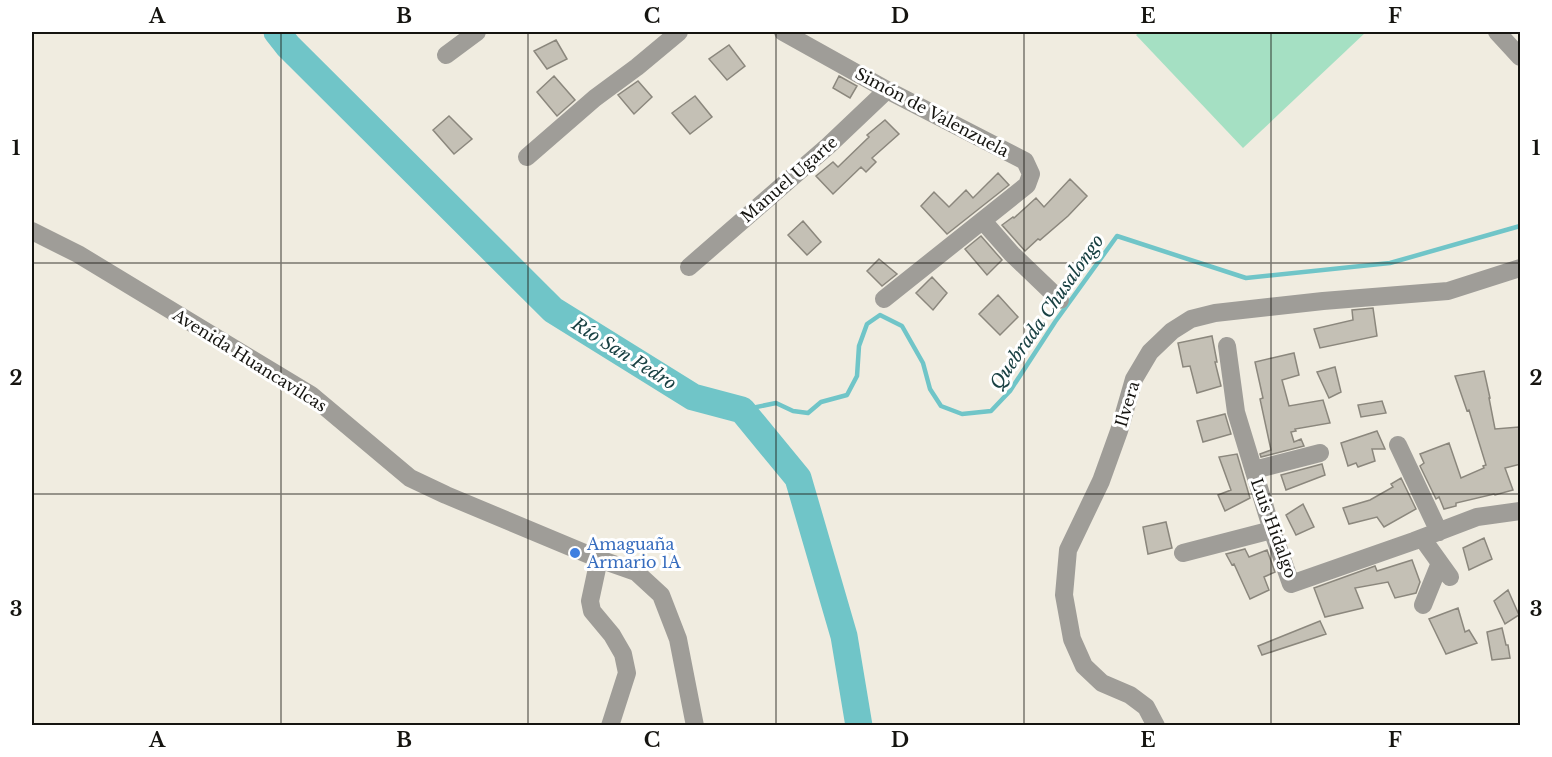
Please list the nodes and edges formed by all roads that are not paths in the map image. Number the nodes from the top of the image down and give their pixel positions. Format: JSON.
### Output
{"nodes":[{"id":1,"x":477,"y":32,"type":"edge"},
{"id":2,"x":679,"y":32,"type":"edge"},
{"id":3,"x":783,"y":32,"type":"edge"},
{"id":4,"x":1497,"y":32,"type":"edge"},
{"id":5,"x":446,"y":55,"type":"dead end"},
{"id":6,"x":1521,"y":57,"type":"edge"},
{"id":7,"x":887,"y":90,"type":"junction"},
{"id":8,"x":527,"y":157,"type":"dead end"},
{"id":9,"x":983,"y":221,"type":"junction"},
{"id":10,"x":32,"y":231,"type":"edge"},
{"id":11,"x":689,"y":267,"type":"dead end"},
{"id":12,"x":1521,"y":268,"type":"edge"},
{"id":13,"x":884,"y":298,"type":"dead end"},
{"id":14,"x":1060,"y":300,"type":"dead end"},
{"id":15,"x":1227,"y":346,"type":"dead end"},
{"id":16,"x":1398,"y":444,"type":"dead end"},
{"id":17,"x":1320,"y":453,"type":"dead end"},
{"id":18,"x":1254,"y":470,"type":"junction"},
{"id":19,"x":1521,"y":511,"type":"edge"},
{"id":20,"x":1272,"y":530,"type":"junction"},
{"id":21,"x":1431,"y":535,"type":"junction"},
{"id":22,"x":1183,"y":553,"type":"dead end"},
{"id":23,"x":599,"y":559,"type":"junction"},
{"id":24,"x":1423,"y":605,"type":"dead end"},
{"id":25,"x":610,"y":726,"type":"edge"},
{"id":26,"x":695,"y":726,"type":"edge"},
{"id":27,"x":1156,"y":726,"type":"edge"}],
"edges":[{"from":1,"to":5,"type":"street"},
{"from":2,"to":8,"type":"street"},
{"from":3,"to":7,"type":"street","name":"Simón de Valenzuela"},
{"from":4,"to":6,"type":"street"},
{"from":7,"to":9,"type":"street","name":"Simón de Valenzuela"},
{"from":7,"to":11,"type":"street","name":"Manuel Ugarte"},
{"from":9,"to":13,"type":"street","name":"Simón de Valenzuela"},
{"from":9,"to":14,"type":"street"},
{"from":10,"to":23,"type":"street","name":"Avenida Huancavilcas"},
{"from":12,"to":27,"type":"street","name":"Ilvera"},
{"from":15,"to":18,"type":"street","name":"Luis Hidalgo"},
{"from":16,"to":21,"type":"street"},
{"from":17,"to":18,"type":"street"},
{"from":18,"to":20,"type":"street","name":"Luis Hidalgo"},
{"from":19,"to":21,"type":"street","name":"Luis Hidalgo"},
{"from":20,"to":21,"type":"street","name":"Luis Hidalgo"},
{"from":20,"to":22,"type":"street"},
{"from":21,"to":24,"type":"street"},
{"from":23,"to":25,"type":"street"},
{"from":23,"to":26,"type":"street","name":"Avenida Huancavilcas"}]}
